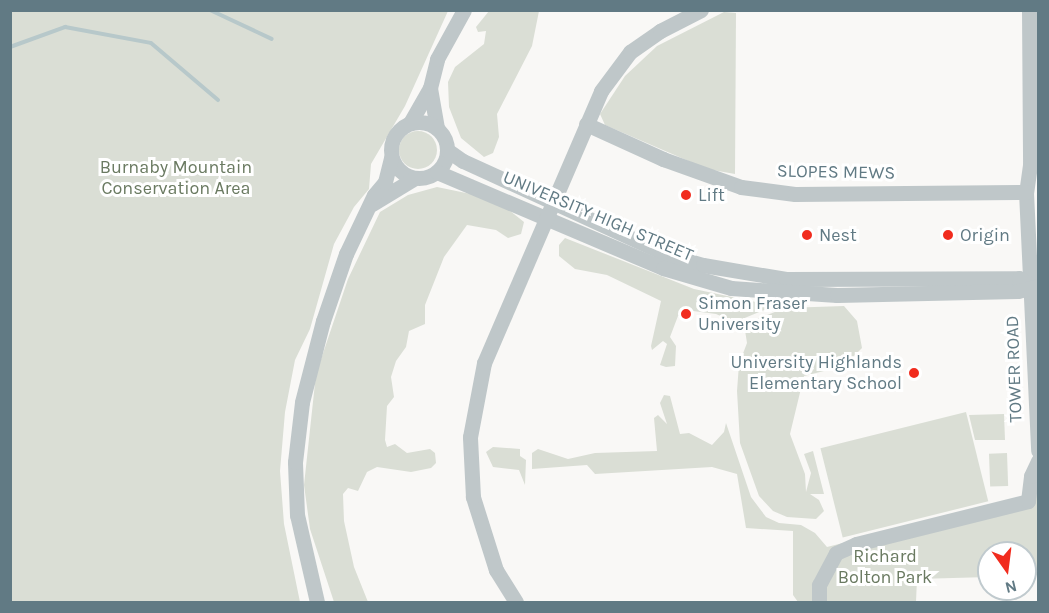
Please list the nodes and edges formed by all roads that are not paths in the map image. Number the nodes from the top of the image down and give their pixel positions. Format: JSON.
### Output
{"nodes":[{"id":1,"x":464,"y":10,"type":"edge"},
{"id":2,"x":700,"y":10,"type":"edge"},
{"id":3,"x":1029,"y":10,"type":"edge"},
{"id":4,"x":430,"y":88,"type":"junction"},
{"id":5,"x":410,"y":123,"type":"junction"},
{"id":6,"x":586,"y":124,"type":"junction"},
{"id":7,"x":437,"y":128,"type":"junction"},
{"id":8,"x":447,"y":150,"type":"junction"},
{"id":9,"x":391,"y":158,"type":"junction"},
{"id":10,"x":437,"y":171,"type":"junction"},
{"id":11,"x":415,"y":178,"type":"junction"},
{"id":12,"x":1032,"y":190,"type":"edge"},
{"id":13,"x":372,"y":204,"type":"junction"},
{"id":14,"x":552,"y":209,"type":"junction"},
{"id":15,"x":1036,"y":282,"type":"edge"},
{"id":16,"x":1038,"y":451,"type":"edge"},
{"id":17,"x":1038,"y":461,"type":"edge"},
{"id":18,"x":317,"y":603,"type":"edge"},
{"id":19,"x":516,"y":603,"type":"edge"},
{"id":20,"x":819,"y":603,"type":"edge"}],
"edges":[{"from":1,"to":4,"type":"street"},
{"from":2,"to":6,"type":"street"},
{"from":3,"to":12,"type":"street","name":"TOWER ROAD"},
{"from":4,"to":5,"type":"street"},
{"from":4,"to":7,"type":"street"},
{"from":5,"to":7,"type":"street"},
{"from":5,"to":9,"type":"street"},
{"from":6,"to":12,"type":"street","name":"SLOPES MEWS"},
{"from":6,"to":14,"type":"street"},
{"from":7,"to":8,"type":"street"},
{"from":8,"to":10,"type":"street"},
{"from":8,"to":14,"type":"street","name":"UNIVERSITY HIGH STREET"},
{"from":9,"to":11,"type":"street"},
{"from":9,"to":13,"type":"street"},
{"from":10,"to":11,"type":"street"},
{"from":10,"to":14,"type":"street","name":"UNIVERSITY HIGH STREET"},
{"from":11,"to":13,"type":"street"},
{"from":12,"to":15,"type":"street","name":"TOWER ROAD"},
{"from":13,"to":18,"type":"street"},
{"from":14,"to":15,"type":"street","name":"UNIVERSITY HIGH STREET"},
{"from":14,"to":19,"type":"street"},
{"from":15,"to":16,"type":"street","name":"TOWER ROAD"},
{"from":17,"to":20,"type":"street"}]}
